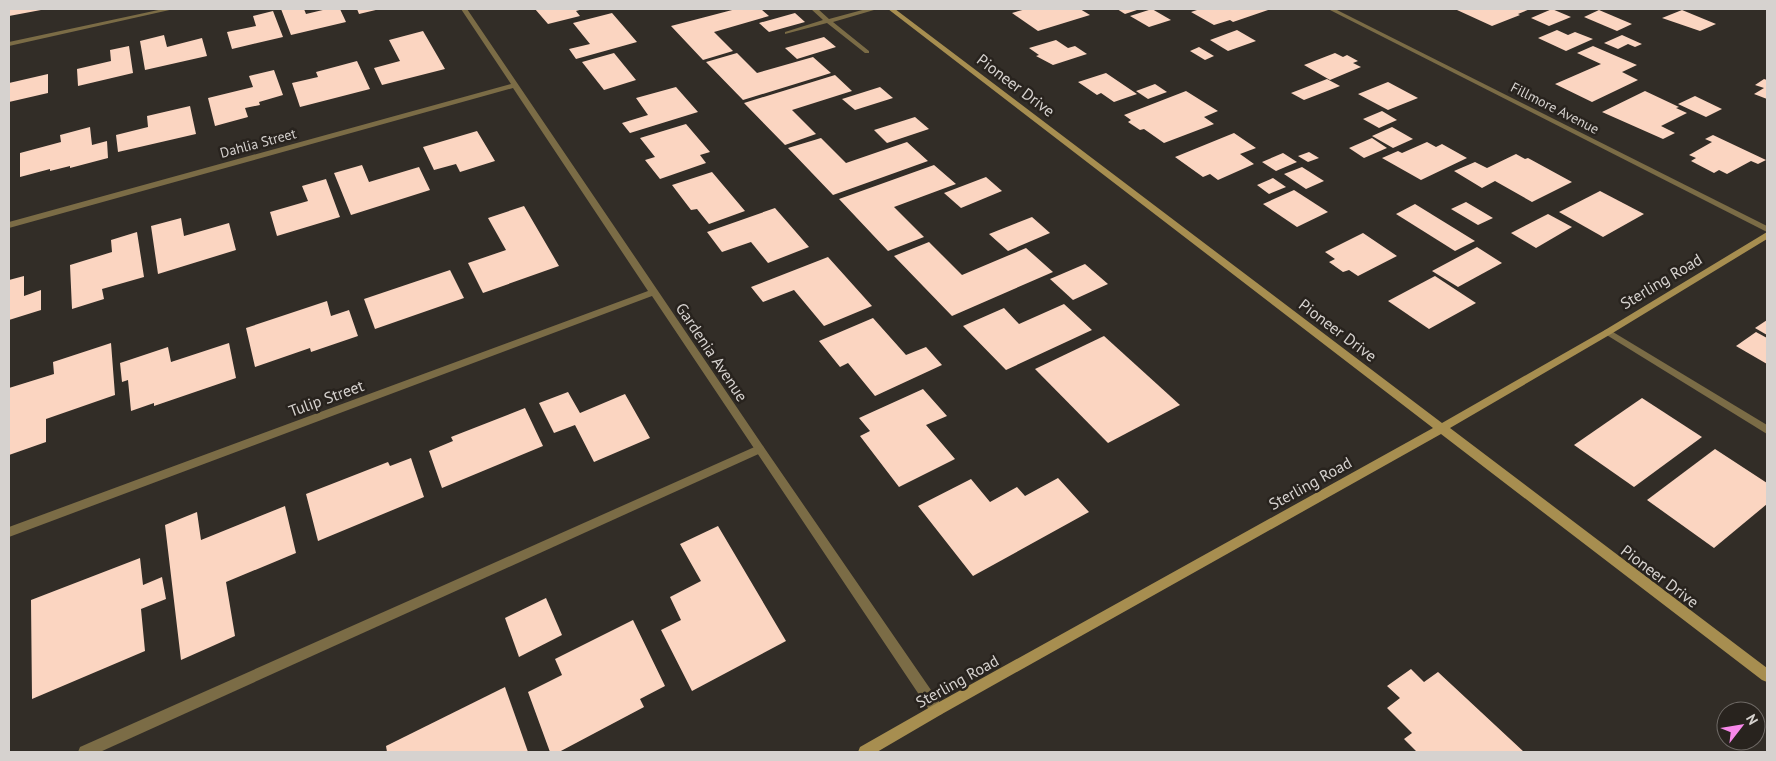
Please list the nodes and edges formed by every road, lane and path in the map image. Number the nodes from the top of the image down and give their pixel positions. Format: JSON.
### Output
{"nodes":[{"id":1,"x":171,"y":9,"type":"edge"},
{"id":2,"x":464,"y":9,"type":"edge"},
{"id":3,"x":814,"y":9,"type":"edge"},
{"id":4,"x":872,"y":9,"type":"edge"},
{"id":5,"x":891,"y":9,"type":"edge"},
{"id":6,"x":1331,"y":9,"type":"edge"},
{"id":7,"x":828,"y":21,"type":"junction"},
{"id":8,"x":787,"y":33,"type":"dead end"},
{"id":9,"x":9,"y":44,"type":"edge"},
{"id":10,"x":867,"y":52,"type":"dead end"},
{"id":11,"x":515,"y":85,"type":"junction"},
{"id":12,"x":9,"y":225,"type":"edge"},
{"id":13,"x":1767,"y":229,"type":"edge"},
{"id":14,"x":1767,"y":235,"type":"edge"},
{"id":15,"x":654,"y":292,"type":"junction"},
{"id":16,"x":1608,"y":332,"type":"junction"},
{"id":17,"x":1442,"y":428,"type":"junction"},
{"id":18,"x":1767,"y":430,"type":"edge"},
{"id":19,"x":759,"y":449,"type":"junction"},
{"id":20,"x":9,"y":532,"type":"edge"},
{"id":21,"x":1767,"y":676,"type":"edge"},
{"id":22,"x":937,"y":710,"type":"junction"},
{"id":23,"x":85,"y":752,"type":"edge"},
{"id":24,"x":865,"y":752,"type":"edge"}],
"edges":[{"from":1,"to":9,"type":"street"},
{"from":2,"to":11,"type":"street","name":"Gardenia Avenue"},
{"from":3,"to":7,"type":"street"},
{"from":4,"to":7,"type":"street"},
{"from":5,"to":17,"type":"street","name":"Pioneer Drive"},
{"from":6,"to":13,"type":"street","name":"Fillmore Avenue"},
{"from":7,"to":8,"type":"street"},
{"from":7,"to":10,"type":"street"},
{"from":11,"to":12,"type":"street","name":"Dahlia Street"},
{"from":11,"to":15,"type":"street","name":"Gardenia Avenue"},
{"from":14,"to":16,"type":"street","name":"Sterling Road"},
{"from":15,"to":19,"type":"street","name":"Gardenia Avenue"},
{"from":15,"to":20,"type":"street","name":"Tulip Street"},
{"from":16,"to":17,"type":"street","name":"Sterling Road"},
{"from":16,"to":18,"type":"street"},
{"from":17,"to":21,"type":"street","name":"Pioneer Drive"},
{"from":17,"to":22,"type":"street","name":"Sterling Road"},
{"from":19,"to":22,"type":"street","name":"Gardenia Avenue"},
{"from":19,"to":23,"type":"street"},
{"from":22,"to":24,"type":"street","name":"Sterling Road"}]}
